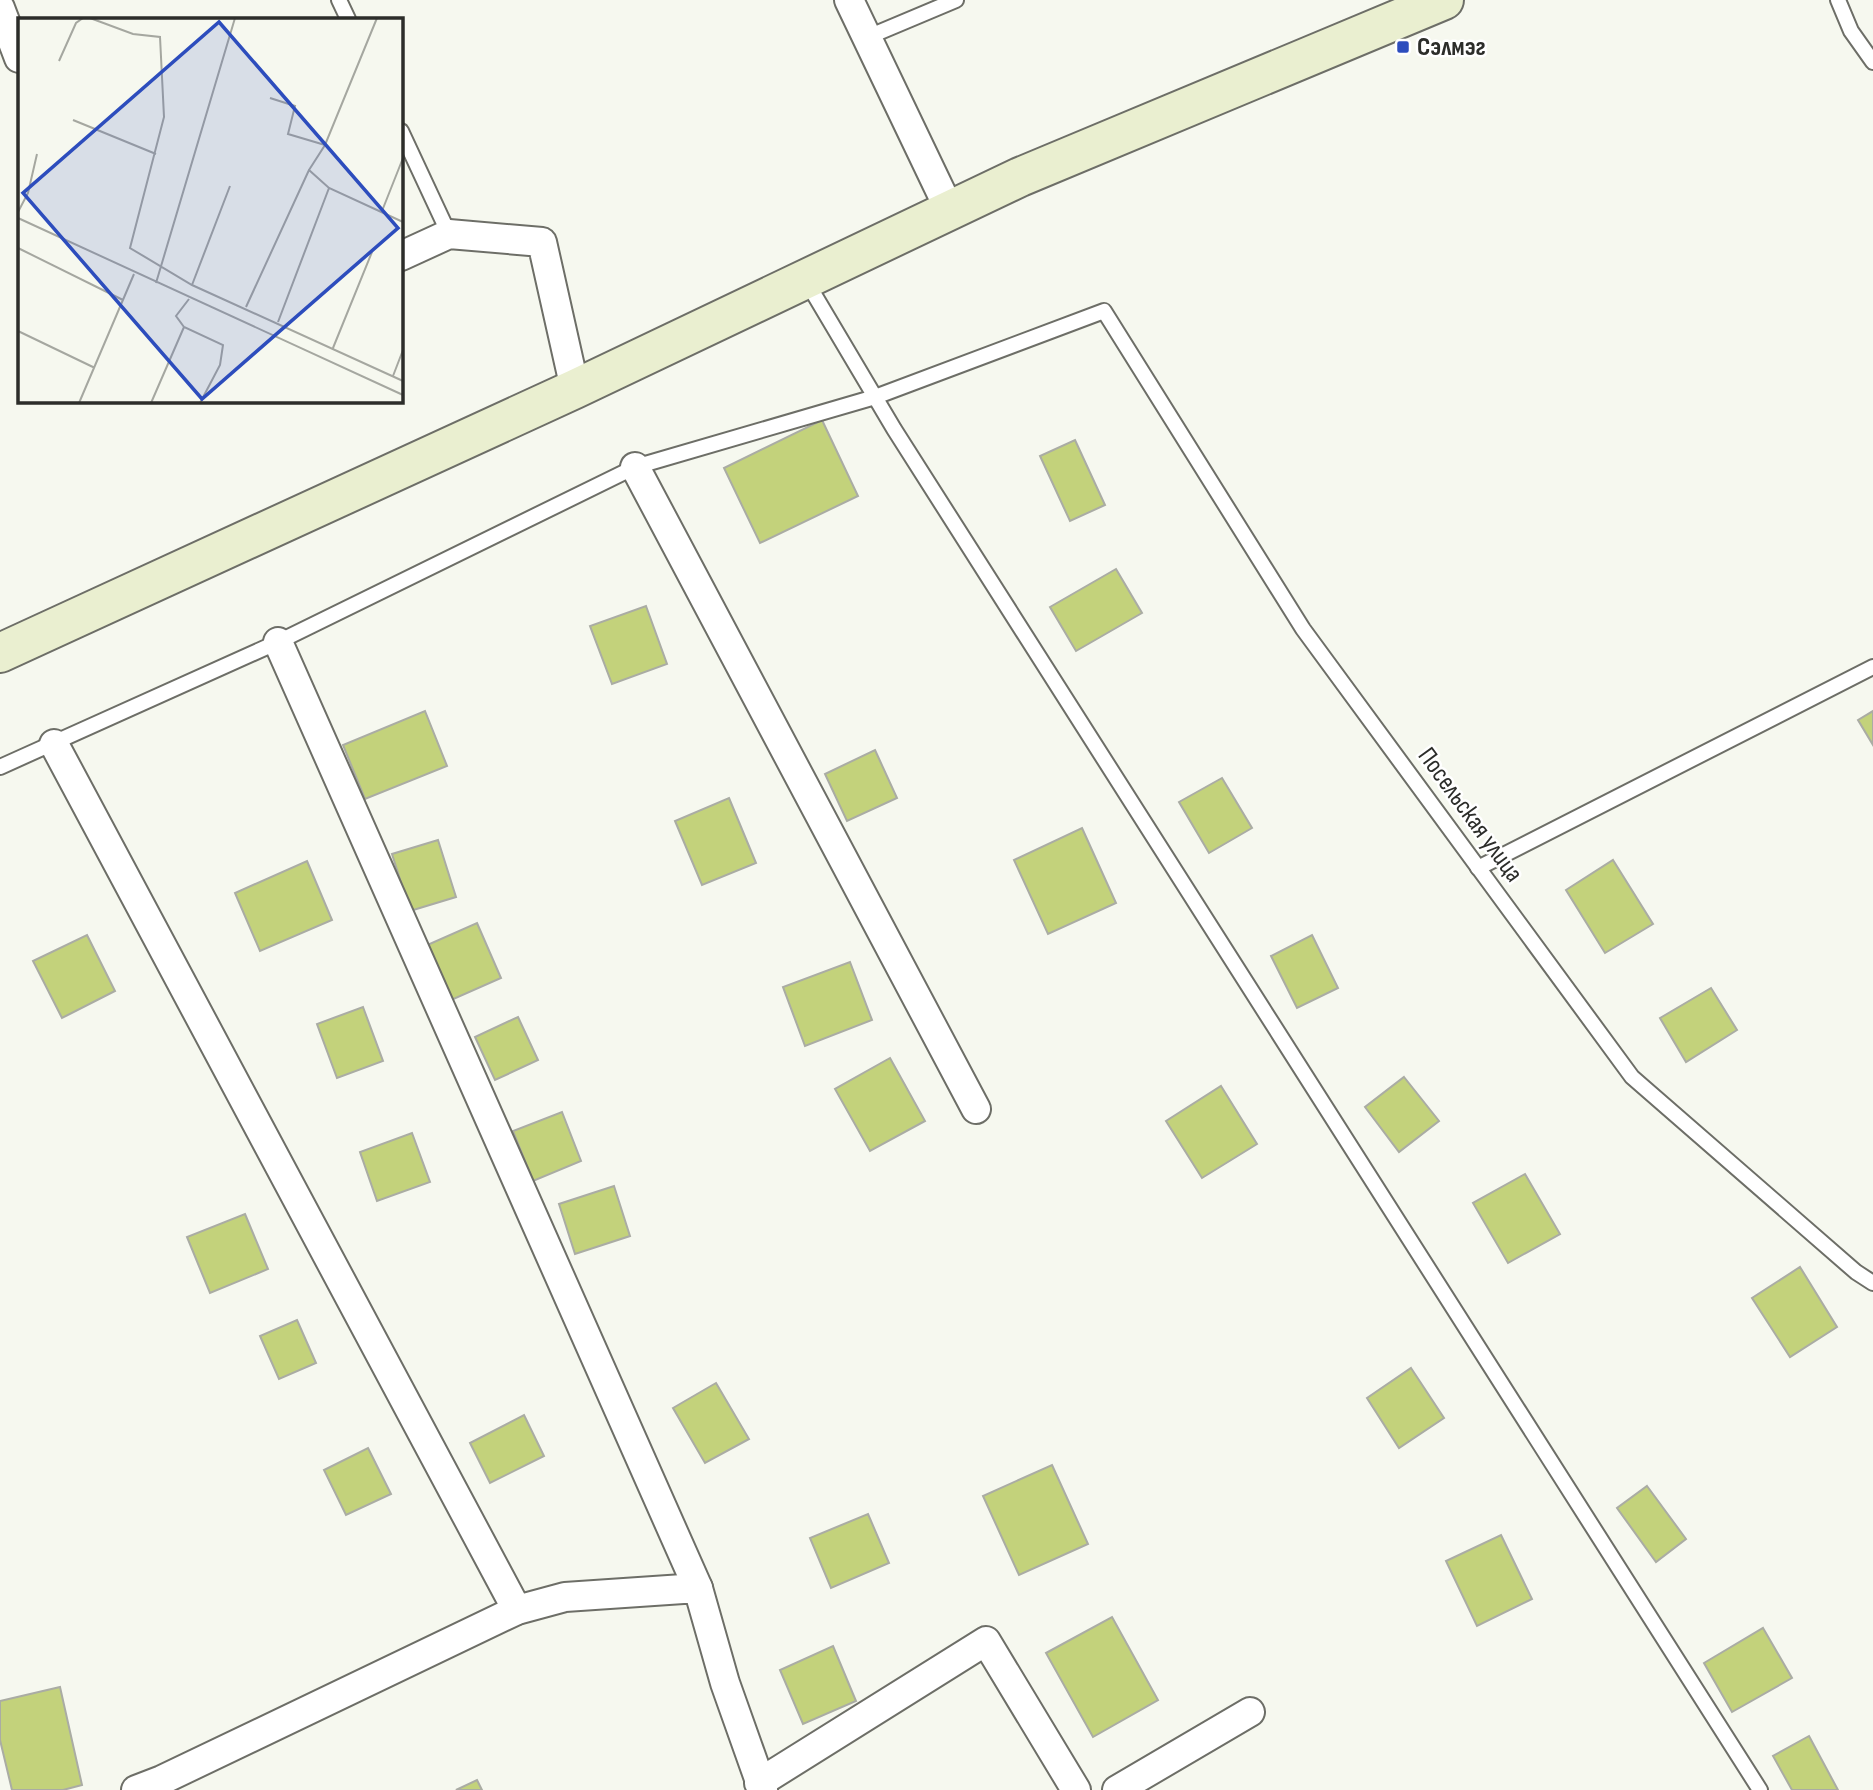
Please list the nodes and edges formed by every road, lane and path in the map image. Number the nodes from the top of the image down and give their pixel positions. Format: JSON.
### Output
{"nodes":[{"id":1,"x":339,"y":0,"type":"edge"},
{"id":2,"x":849,"y":0,"type":"edge"},
{"id":3,"x":956,"y":0,"type":"edge"},
{"id":4,"x":1444,"y":0,"type":"edge"},
{"id":5,"x":1838,"y":0,"type":"edge"},
{"id":6,"x":0,"y":8,"type":"edge"},
{"id":7,"x":348,"y":18,"type":"edge"},
{"id":8,"x":868,"y":37,"type":"junction"},
{"id":9,"x":18,"y":55,"type":"edge"},
{"id":10,"x":1873,"y":62,"type":"edge"},
{"id":11,"x":402,"y":133,"type":"edge"},
{"id":12,"x":950,"y":211,"type":"junction"},
{"id":13,"x":449,"y":234,"type":"junction"},
{"id":14,"x":402,"y":256,"type":"edge"},
{"id":15,"x":805,"y":279,"type":"junction"},
{"id":16,"x":575,"y":389,"type":"junction"},
{"id":17,"x":875,"y":397,"type":"junction"},
{"id":18,"x":635,"y":467,"type":"junction"},
{"id":19,"x":278,"y":642,"type":"junction"},
{"id":20,"x":0,"y":653,"type":"edge"},
{"id":21,"x":1873,"y":667,"type":"edge"},
{"id":22,"x":54,"y":744,"type":"junction"},
{"id":23,"x":0,"y":767,"type":"edge"},
{"id":24,"x":1478,"y":868,"type":"junction"},
{"id":25,"x":976,"y":1109,"type":"dead end"},
{"id":26,"x":1873,"y":1283,"type":"edge"},
{"id":27,"x":698,"y":1588,"type":"junction"},
{"id":28,"x":517,"y":1610,"type":"junction"},
{"id":29,"x":1250,"y":1712,"type":"dead end"},
{"id":30,"x":155,"y":1787,"type":"edge"},
{"id":31,"x":761,"y":1787,"type":"edge"},
{"id":32,"x":1076,"y":1790,"type":"edge"},
{"id":33,"x":1117,"y":1790,"type":"edge"},
{"id":34,"x":1760,"y":1790,"type":"edge"}],
"edges":[{"from":1,"to":7,"type":"lane"},
{"from":2,"to":8,"type":"street"},
{"from":3,"to":8,"type":"lane"},
{"from":4,"to":12,"type":"main road"},
{"from":5,"to":10,"type":"lane"},
{"from":6,"to":9,"type":"street"},
{"from":8,"to":12,"type":"street"},
{"from":11,"to":13,"type":"lane"},
{"from":12,"to":15,"type":"main road"},
{"from":13,"to":14,"type":"street"},
{"from":13,"to":16,"type":"street"},
{"from":15,"to":16,"type":"main road"},
{"from":15,"to":17,"type":"lane"},
{"from":16,"to":20,"type":"main road"},
{"from":17,"to":18,"type":"lane"},
{"from":17,"to":24,"type":"lane","name":"Посельская улица"},
{"from":17,"to":34,"type":"lane"},
{"from":18,"to":19,"type":"lane"},
{"from":18,"to":25,"type":"street"},
{"from":19,"to":22,"type":"lane"},
{"from":19,"to":27,"type":"street"},
{"from":21,"to":24,"type":"lane"},
{"from":22,"to":23,"type":"lane"},
{"from":22,"to":28,"type":"street"},
{"from":24,"to":26,"type":"lane","name":"Посельская улица"},
{"from":27,"to":28,"type":"street"},
{"from":27,"to":31,"type":"street"},
{"from":28,"to":30,"type":"street"},
{"from":29,"to":33,"type":"street"},
{"from":31,"to":32,"type":"street"}]}
